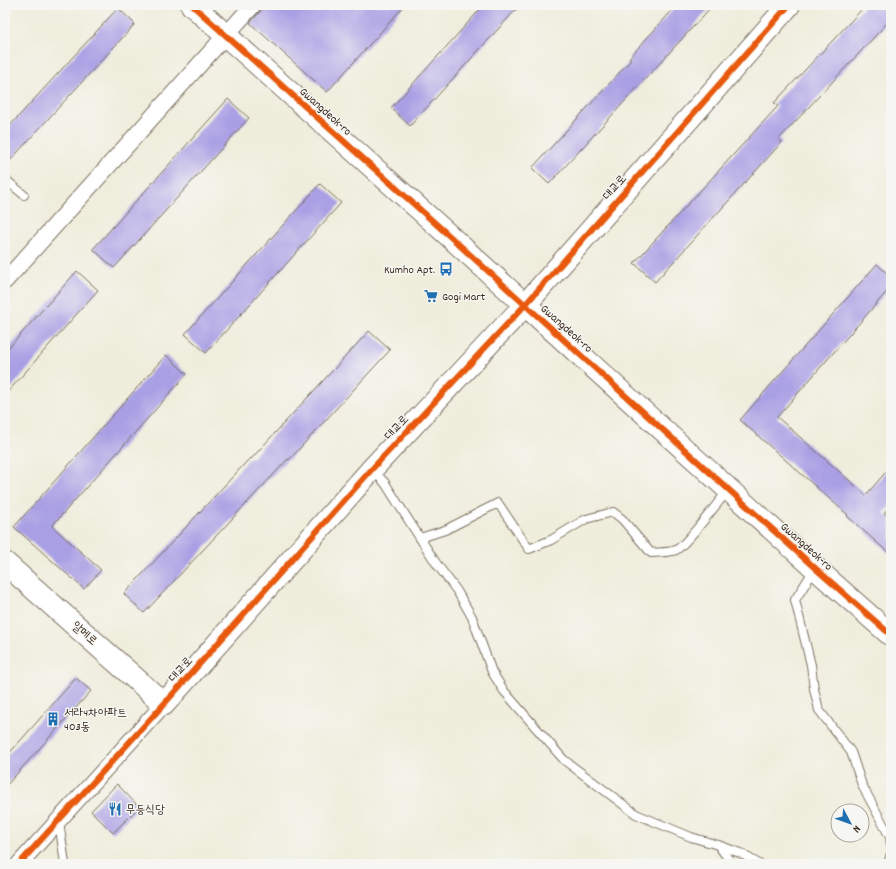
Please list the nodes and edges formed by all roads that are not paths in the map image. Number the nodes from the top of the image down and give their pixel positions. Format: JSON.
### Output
{"nodes":[{"id":1,"x":192,"y":5,"type":"edge"},
{"id":2,"x":253,"y":5,"type":"edge"},
{"id":3,"x":789,"y":5,"type":"edge"},
{"id":4,"x":226,"y":35,"type":"junction"},
{"id":5,"x":5,"y":179,"type":"edge"},
{"id":6,"x":24,"y":196,"type":"dead end"},
{"id":7,"x":5,"y":281,"type":"edge"},
{"id":8,"x":525,"y":305,"type":"junction"},
{"id":9,"x":372,"y":469,"type":"junction"},
{"id":10,"x":728,"y":490,"type":"junction"},
{"id":11,"x":420,"y":538,"type":"junction"},
{"id":12,"x":5,"y":563,"type":"edge"},
{"id":13,"x":815,"y":568,"type":"junction"},
{"id":14,"x":891,"y":635,"type":"edge"},
{"id":15,"x":164,"y":704,"type":"junction"},
{"id":16,"x":59,"y":820,"type":"junction"},
{"id":17,"x":718,"y":845,"type":"junction"},
{"id":18,"x":891,"y":845,"type":"edge"},
{"id":19,"x":891,"y":854,"type":"edge"},
{"id":20,"x":19,"y":864,"type":"edge"},
{"id":21,"x":65,"y":864,"type":"edge"},
{"id":22,"x":732,"y":864,"type":"edge"},
{"id":23,"x":758,"y":864,"type":"edge"},
{"id":24,"x":888,"y":864,"type":"edge"}],
"edges":[{"from":1,"to":4,"type":"street","name":"Gwangdeok-ro"},
{"from":2,"to":4,"type":"street"},
{"from":3,"to":8,"type":"street","name":"대교로"},
{"from":4,"to":7,"type":"street"},
{"from":4,"to":8,"type":"street","name":"Gwangdeok-ro"},
{"from":5,"to":6,"type":"lane"},
{"from":8,"to":9,"type":"street","name":"대교로"},
{"from":8,"to":10,"type":"street","name":"Gwangdeok-ro"},
{"from":9,"to":11,"type":"lane"},
{"from":9,"to":15,"type":"street","name":"대교로"},
{"from":10,"to":11,"type":"lane"},
{"from":10,"to":13,"type":"street","name":"Gwangdeok-ro"},
{"from":11,"to":17,"type":"lane"},
{"from":12,"to":15,"type":"street","name":"알메로"},
{"from":13,"to":14,"type":"street","name":"Gwangdeok-ro"},
{"from":13,"to":18,"type":"lane"},
{"from":15,"to":16,"type":"street","name":"대교로"},
{"from":16,"to":20,"type":"street","name":"대교로"},
{"from":16,"to":21,"type":"lane"},
{"from":17,"to":22,"type":"lane"},
{"from":17,"to":23,"type":"lane"},
{"from":19,"to":24,"type":"lane"}]}
